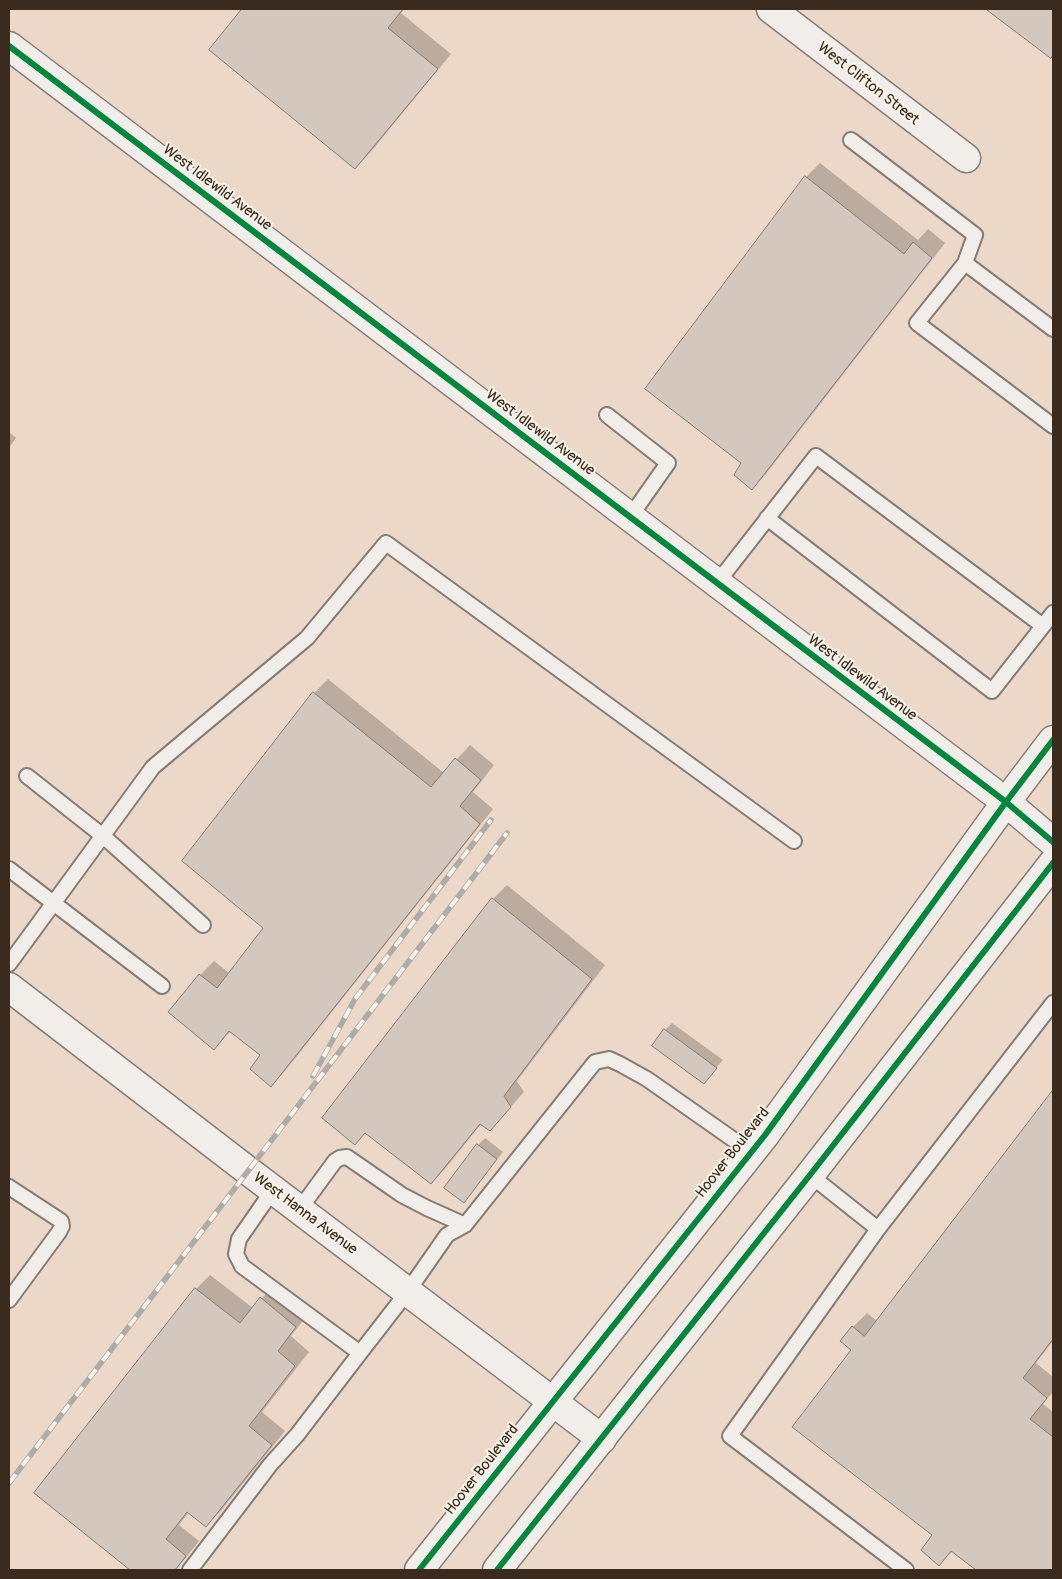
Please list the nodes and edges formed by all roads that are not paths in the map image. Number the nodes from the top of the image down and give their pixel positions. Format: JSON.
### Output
{"nodes":[{"id":1,"x":771,"y":9,"type":"edge"},
{"id":2,"x":9,"y":46,"type":"edge"},
{"id":3,"x":851,"y":140,"type":"dead end"},
{"id":4,"x":966,"y":158,"type":"dead end"},
{"id":5,"x":965,"y":263,"type":"junction"},
{"id":6,"x":1053,"y":329,"type":"edge"},
{"id":7,"x":607,"y":415,"type":"dead end"},
{"id":8,"x":1053,"y":426,"type":"edge"},
{"id":9,"x":630,"y":517,"type":"junction"},
{"id":10,"x":767,"y":518,"type":"junction"},
{"id":11,"x":717,"y":583,"type":"junction"},
{"id":12,"x":1053,"y":613,"type":"edge"},
{"id":13,"x":1043,"y":626,"type":"junction"},
{"id":14,"x":1053,"y":740,"type":"edge"},
{"id":15,"x":27,"y":776,"type":"dead end"},
{"id":16,"x":1006,"y":802,"type":"junction"},
{"id":17,"x":103,"y":836,"type":"junction"},
{"id":18,"x":794,"y":841,"type":"dead end"},
{"id":19,"x":1053,"y":842,"type":"edge"},
{"id":20,"x":1053,"y":863,"type":"edge"},
{"id":21,"x":9,"y":869,"type":"edge"},
{"id":22,"x":54,"y":902,"type":"junction"},
{"id":23,"x":203,"y":925,"type":"dead end"},
{"id":24,"x":9,"y":964,"type":"edge"},
{"id":25,"x":162,"y":986,"type":"dead end"},
{"id":26,"x":9,"y":988,"type":"edge"},
{"id":27,"x":1053,"y":1003,"type":"edge"},
{"id":28,"x":751,"y":1152,"type":"junction"},
{"id":29,"x":810,"y":1175,"type":"junction"},
{"id":30,"x":9,"y":1187,"type":"edge"},
{"id":31,"x":273,"y":1190,"type":"junction"},
{"id":32,"x":299,"y":1210,"type":"junction"},
{"id":33,"x":465,"y":1225,"type":"junction"},
{"id":34,"x":878,"y":1228,"type":"junction"},
{"id":35,"x":408,"y":1292,"type":"junction"},
{"id":36,"x":9,"y":1300,"type":"edge"},
{"id":37,"x":360,"y":1353,"type":"junction"},
{"id":38,"x":552,"y":1401,"type":"junction"},
{"id":39,"x":602,"y":1439,"type":"junction"},
{"id":40,"x":190,"y":1570,"type":"edge"},
{"id":41,"x":419,"y":1570,"type":"edge"},
{"id":42,"x":497,"y":1570,"type":"edge"},
{"id":43,"x":906,"y":1570,"type":"edge"}],
"edges":[{"from":1,"to":4,"type":"street","name":"West Clifton Street"},
{"from":2,"to":9,"type":"street","name":"West Idlewild Avenue"},
{"from":3,"to":5,"type":"lane"},
{"from":5,"to":6,"type":"lane"},
{"from":5,"to":8,"type":"lane"},
{"from":7,"to":9,"type":"lane"},
{"from":9,"to":11,"type":"street","name":"West Idlewild Avenue"},
{"from":10,"to":11,"type":"lane"},
{"from":10,"to":13,"type":"lane"},
{"from":10,"to":13,"type":"lane"},
{"from":11,"to":16,"type":"street","name":"West Idlewild Avenue"},
{"from":12,"to":13,"type":"lane"},
{"from":14,"to":16,"type":"street","name":"Hoover Boulevard"},
{"from":15,"to":17,"type":"lane"},
{"from":16,"to":19,"type":"street","name":"West Idlewild Avenue"},
{"from":16,"to":28,"type":"street","name":"Hoover Boulevard"},
{"from":17,"to":18,"type":"lane"},
{"from":17,"to":22,"type":"lane"},
{"from":17,"to":23,"type":"lane"},
{"from":20,"to":29,"type":"street"},
{"from":21,"to":22,"type":"lane"},
{"from":22,"to":24,"type":"lane"},
{"from":22,"to":25,"type":"lane"},
{"from":26,"to":31,"type":"street","name":"West Hanna Avenue"},
{"from":27,"to":34,"type":"lane"},
{"from":28,"to":33,"type":"lane"},
{"from":28,"to":38,"type":"street","name":"Hoover Boulevard"},
{"from":29,"to":34,"type":"lane"},
{"from":29,"to":39,"type":"street"},
{"from":30,"to":36,"type":"lane"},
{"from":31,"to":32,"type":"street","name":"West Hanna Avenue"},
{"from":31,"to":37,"type":"lane"},
{"from":32,"to":33,"type":"lane"},
{"from":32,"to":35,"type":"street","name":"West Hanna Avenue"},
{"from":33,"to":35,"type":"lane"},
{"from":34,"to":43,"type":"lane"},
{"from":35,"to":37,"type":"lane"},
{"from":35,"to":38,"type":"street","name":"West Hanna Avenue"},
{"from":37,"to":40,"type":"lane"},
{"from":38,"to":39,"type":"street","name":"West Hanna Avenue"},
{"from":38,"to":41,"type":"street","name":"Hoover Boulevard"},
{"from":39,"to":42,"type":"street"}]}
